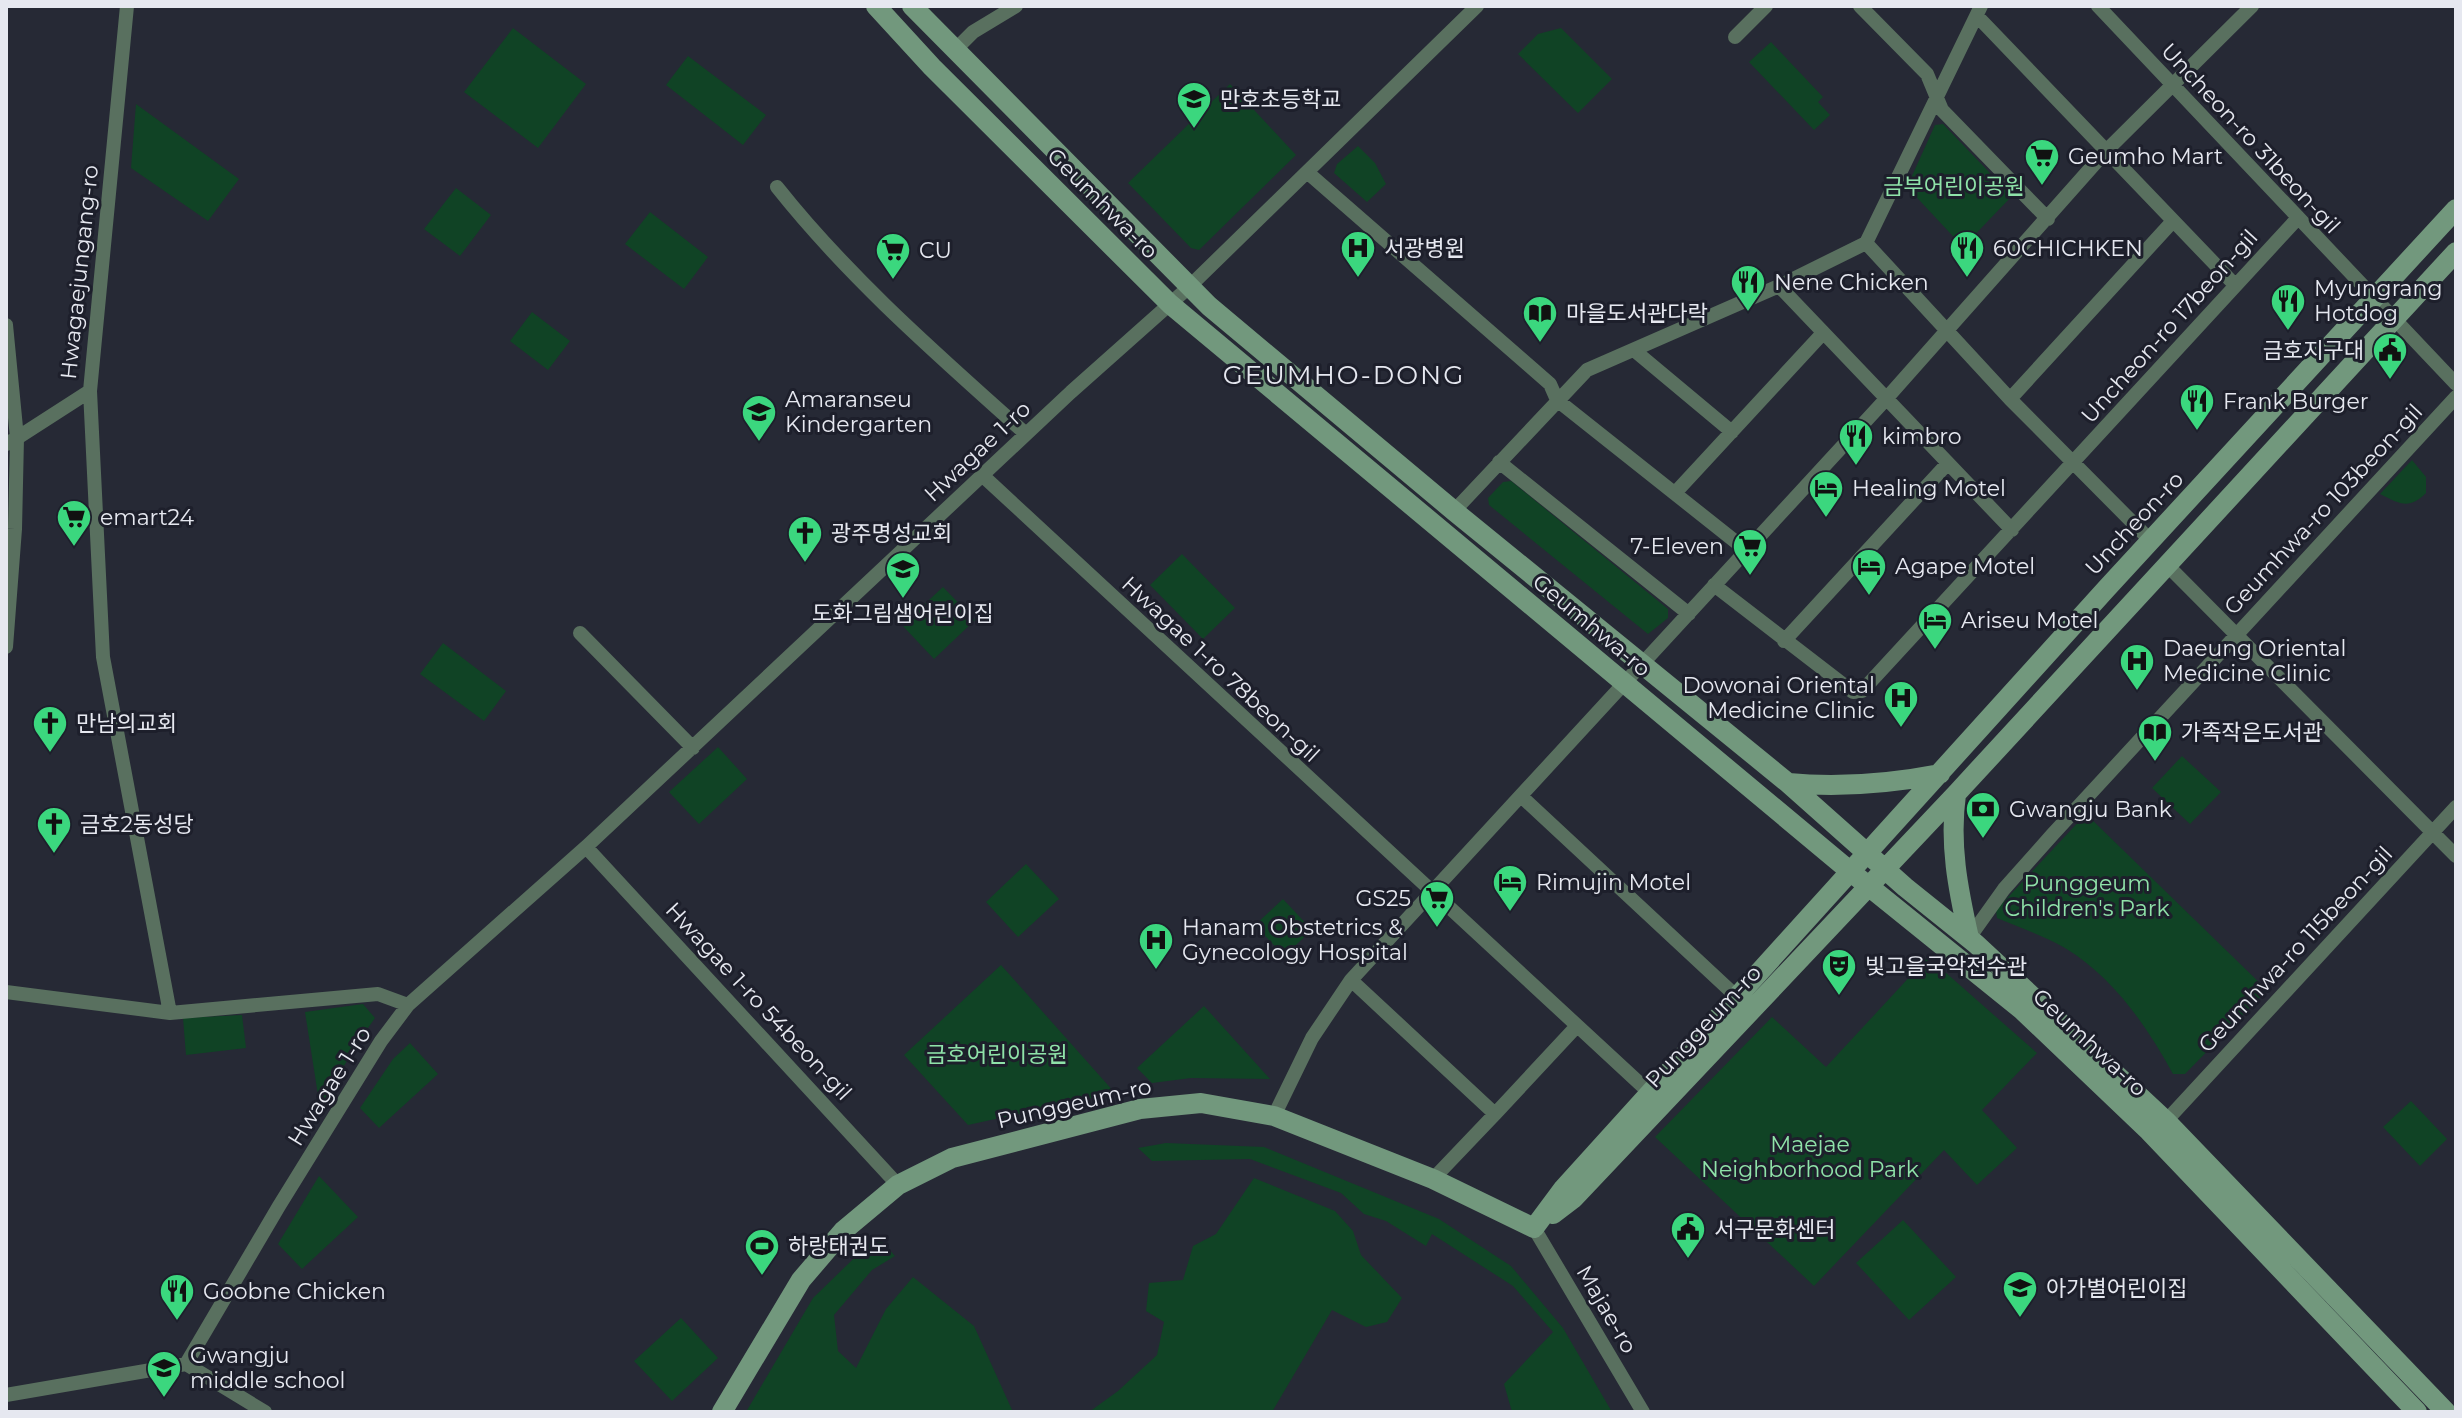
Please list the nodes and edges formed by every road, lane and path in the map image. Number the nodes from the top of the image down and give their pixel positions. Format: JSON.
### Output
{"nodes":[{"id":1,"x":127,"y":6,"type":"edge"},
{"id":2,"x":876,"y":6,"type":"edge"},
{"id":3,"x":912,"y":6,"type":"edge"},
{"id":4,"x":1016,"y":6,"type":"edge"},
{"id":5,"x":1477,"y":6,"type":"edge"},
{"id":6,"x":1766,"y":6,"type":"edge"},
{"id":7,"x":1860,"y":6,"type":"edge"},
{"id":8,"x":2098,"y":6,"type":"edge"},
{"id":9,"x":2252,"y":6,"type":"edge"},
{"id":10,"x":1979,"y":11,"type":"edge"},
{"id":11,"x":1753,"y":12,"type":"edge"},
{"id":12,"x":1735,"y":37,"type":"dead end"},
{"id":13,"x":954,"y":51,"type":"junction"},
{"id":14,"x":2171,"y":86,"type":"junction"},
{"id":15,"x":1937,"y":97,"type":"junction"},
{"id":16,"x":2106,"y":151,"type":"junction"},
{"id":17,"x":1307,"y":172,"type":"junction"},
{"id":18,"x":777,"y":187,"type":"dead end"},
{"id":19,"x":2456,"y":209,"type":"edge"},
{"id":20,"x":2048,"y":219,"type":"junction"},
{"id":21,"x":2297,"y":219,"type":"junction"},
{"id":22,"x":2173,"y":221,"type":"junction"},
{"id":23,"x":1866,"y":243,"type":"junction"},
{"id":24,"x":2456,"y":252,"type":"edge"},
{"id":25,"x":2234,"y":284,"type":"junction"},
{"id":26,"x":1779,"y":286,"type":"junction"},
{"id":27,"x":1189,"y":287,"type":"junction"},
{"id":28,"x":2373,"y":299,"type":"junction"},
{"id":29,"x":1170,"y":304,"type":"junction"},
{"id":30,"x":2393,"y":320,"type":"junction"},
{"id":31,"x":6,"y":325,"type":"edge"},
{"id":32,"x":1946,"y":331,"type":"junction"},
{"id":33,"x":1823,"y":333,"type":"junction"},
{"id":34,"x":1635,"y":351,"type":"junction"},
{"id":35,"x":2456,"y":384,"type":"edge"},
{"id":36,"x":90,"y":391,"type":"junction"},
{"id":37,"x":2456,"y":397,"type":"edge"},
{"id":38,"x":1886,"y":399,"type":"junction"},
{"id":39,"x":2010,"y":399,"type":"junction"},
{"id":40,"x":1557,"y":400,"type":"junction"},
{"id":41,"x":1732,"y":432,"type":"junction"},
{"id":42,"x":1026,"y":434,"type":"junction"},
{"id":43,"x":11,"y":441,"type":"edge"},
{"id":44,"x":1499,"y":462,"type":"junction"},
{"id":45,"x":1948,"y":463,"type":"junction"},
{"id":46,"x":2074,"y":463,"type":"junction"},
{"id":47,"x":982,"y":475,"type":"junction"},
{"id":48,"x":1675,"y":493,"type":"junction"},
{"id":49,"x":1454,"y":511,"type":"junction"},
{"id":50,"x":2012,"y":530,"type":"junction"},
{"id":51,"x":2151,"y":541,"type":"junction"},
{"id":52,"x":1746,"y":550,"type":"junction"},
{"id":53,"x":2167,"y":565,"type":"junction"},
{"id":54,"x":1714,"y":585,"type":"junction"},
{"id":55,"x":1689,"y":614,"type":"junction"},
{"id":56,"x":580,"y":633,"type":"dead end"},
{"id":57,"x":2237,"y":635,"type":"junction"},
{"id":58,"x":1784,"y":641,"type":"junction"},
{"id":59,"x":6,"y":647,"type":"edge"},
{"id":60,"x":1643,"y":663,"type":"junction"},
{"id":61,"x":1626,"y":684,"type":"junction"},
{"id":62,"x":693,"y":748,"type":"junction"},
{"id":63,"x":1940,"y":774,"type":"junction"},
{"id":64,"x":1788,"y":783,"type":"junction"},
{"id":65,"x":1956,"y":794,"type":"junction"},
{"id":66,"x":1521,"y":796,"type":"junction"},
{"id":67,"x":2456,"y":807,"type":"edge"},
{"id":68,"x":2432,"y":831,"type":"junction"},
{"id":69,"x":586,"y":847,"type":"junction"},
{"id":70,"x":1867,"y":852,"type":"junction"},
{"id":71,"x":2456,"y":856,"type":"edge"},
{"id":72,"x":1885,"y":868,"type":"junction"},
{"id":73,"x":1851,"y":872,"type":"junction"},
{"id":74,"x":1869,"y":885,"type":"junction"},
{"id":75,"x":1432,"y":893,"type":"junction"},
{"id":76,"x":1969,"y":938,"type":"junction"},
{"id":77,"x":1351,"y":980,"type":"junction"},
{"id":78,"x":6,"y":992,"type":"edge"},
{"id":79,"x":1737,"y":997,"type":"junction"},
{"id":80,"x":408,"y":1005,"type":"junction"},
{"id":81,"x":170,"y":1013,"type":"junction"},
{"id":82,"x":1576,"y":1027,"type":"junction"},
{"id":83,"x":1650,"y":1093,"type":"junction"},
{"id":84,"x":1495,"y":1114,"type":"junction"},
{"id":85,"x":1274,"y":1116,"type":"junction"},
{"id":86,"x":2166,"y":1121,"type":"junction"},
{"id":87,"x":1433,"y":1179,"type":"junction"},
{"id":88,"x":898,"y":1185,"type":"junction"},
{"id":89,"x":1534,"y":1228,"type":"junction"},
{"id":90,"x":186,"y":1364,"type":"junction"},
{"id":91,"x":6,"y":1395,"type":"edge"},
{"id":92,"x":265,"y":1412,"type":"edge"},
{"id":93,"x":722,"y":1412,"type":"edge"},
{"id":94,"x":1643,"y":1412,"type":"edge"},
{"id":95,"x":2417,"y":1412,"type":"edge"},
{"id":96,"x":2446,"y":1412,"type":"edge"}],
"edges":[{"from":1,"to":36,"type":"street","name":"Hwagaejungang-ro"},
{"from":2,"to":29,"type":"main road","name":"Geumhwa-ro"},
{"from":3,"to":13,"type":"main road","name":"Geumhwa-ro"},
{"from":4,"to":13,"type":"street"},
{"from":5,"to":17,"type":"street","name":"Hwagae 1-ro"},
{"from":6,"to":11,"type":"street"},
{"from":7,"to":15,"type":"street"},
{"from":8,"to":14,"type":"street","name":"Uncheon-ro 31beon-gil"},
{"from":9,"to":14,"type":"street"},
{"from":10,"to":15,"type":"street"},
{"from":10,"to":16,"type":"street"},
{"from":11,"to":12,"type":"street"},
{"from":13,"to":27,"type":"main road","name":"Geumhwa-ro"},
{"from":14,"to":16,"type":"street"},
{"from":14,"to":21,"type":"street","name":"Uncheon-ro 31beon-gil"},
{"from":15,"to":20,"type":"street"},
{"from":15,"to":23,"type":"street"},
{"from":16,"to":20,"type":"street"},
{"from":16,"to":22,"type":"street"},
{"from":17,"to":27,"type":"street","name":"Hwagae 1-ro"},
{"from":17,"to":40,"type":"street"},
{"from":18,"to":42,"type":"street"},
{"from":19,"to":28,"type":"main road","name":"Uncheon-ro"},
{"from":20,"to":32,"type":"street"},
{"from":21,"to":25,"type":"street","name":"Uncheon-ro 17beon-gil"},
{"from":21,"to":28,"type":"street","name":"Uncheon-ro 31beon-gil"},
{"from":22,"to":25,"type":"street"},
{"from":22,"to":39,"type":"street"},
{"from":23,"to":26,"type":"street"},
{"from":23,"to":32,"type":"street"},
{"from":24,"to":30,"type":"main road"},
{"from":25,"to":46,"type":"street","name":"Uncheon-ro 17beon-gil"},
{"from":26,"to":33,"type":"street"},
{"from":26,"to":34,"type":"street"},
{"from":27,"to":29,"type":"street","name":"Hwagae 1-ro"},
{"from":27,"to":49,"type":"main road","name":"Geumhwa-ro"},
{"from":28,"to":30,"type":"street","name":"Uncheon-ro 31beon-gil"},
{"from":28,"to":51,"type":"main road","name":"Uncheon-ro"},
{"from":29,"to":42,"type":"street","name":"Hwagae 1-ro"},
{"from":29,"to":61,"type":"main road","name":"Geumhwa-ro"},
{"from":30,"to":35,"type":"street","name":"Uncheon-ro 31beon-gil"},
{"from":30,"to":53,"type":"main road"},
{"from":31,"to":43,"type":"street"},
{"from":32,"to":38,"type":"street"},
{"from":32,"to":39,"type":"street"},
{"from":33,"to":38,"type":"street"},
{"from":33,"to":41,"type":"street"},
{"from":34,"to":40,"type":"street"},
{"from":34,"to":41,"type":"street"},
{"from":36,"to":43,"type":"street","name":"Hwagaejungang-ro"},
{"from":36,"to":81,"type":"street"},
{"from":37,"to":57,"type":"street","name":"Geumhwa-ro 103beon-gil"},
{"from":38,"to":45,"type":"street"},
{"from":38,"to":52,"type":"street"},
{"from":39,"to":46,"type":"street"},
{"from":40,"to":44,"type":"street"},
{"from":40,"to":48,"type":"street"},
{"from":41,"to":48,"type":"street"},
{"from":42,"to":47,"type":"street","name":"Hwagae 1-ro"},
{"from":43,"to":59,"type":"street"},
{"from":44,"to":49,"type":"street"},
{"from":44,"to":55,"type":"street"},
{"from":45,"to":50,"type":"street"},
{"from":45,"to":58,"type":"street"},
{"from":46,"to":50,"type":"street","name":"Uncheon-ro 17beon-gil"},
{"from":46,"to":51,"type":"street"},
{"from":47,"to":62,"type":"street","name":"Hwagae 1-ro"},
{"from":47,"to":75,"type":"street","name":"Hwagae 1-ro 78beon-gil"},
{"from":48,"to":52,"type":"street"},
{"from":49,"to":60,"type":"main road","name":"Geumhwa-ro"},
{"from":50,"to":58,"type":"street","name":"Uncheon-ro 17beon-gil"},
{"from":51,"to":63,"type":"main road","name":"Uncheon-ro"},
{"from":52,"to":54,"type":"street"},
{"from":53,"to":57,"type":"street"},
{"from":53,"to":65,"type":"main road"},
{"from":54,"to":55,"type":"street"},
{"from":54,"to":58,"type":"street"},
{"from":55,"to":60,"type":"street"},
{"from":56,"to":62,"type":"street"},
{"from":57,"to":68,"type":"street"},
{"from":57,"to":76,"type":"street","name":"Geumhwa-ro 103beon-gil"},
{"from":60,"to":61,"type":"street"},
{"from":60,"to":64,"type":"main road","name":"Geumhwa-ro"},
{"from":61,"to":66,"type":"street"},
{"from":61,"to":73,"type":"main road","name":"Geumhwa-ro"},
{"from":62,"to":69,"type":"street","name":"Hwagae 1-ro"},
{"from":63,"to":64,"type":"main road"},
{"from":63,"to":70,"type":"main road","name":"Uncheon-ro"},
{"from":64,"to":70,"type":"main road","name":"Geumhwa-ro"},
{"from":65,"to":72,"type":"main road"},
{"from":65,"to":76,"type":"main road"},
{"from":66,"to":75,"type":"street"},
{"from":66,"to":79,"type":"street"},
{"from":67,"to":68,"type":"street","name":"Geumhwa-ro 115beon-gil"},
{"from":68,"to":71,"type":"street"},
{"from":68,"to":86,"type":"street","name":"Geumhwa-ro 115beon-gil"},
{"from":69,"to":80,"type":"street","name":"Hwagae 1-ro"},
{"from":69,"to":88,"type":"street","name":"Hwagae 1-ro 54beon-gil"},
{"from":70,"to":72,"type":"main road","name":"Geumhwa-ro"},
{"from":70,"to":73,"type":"main road","name":"Uncheon-ro"},
{"from":72,"to":74,"type":"main road"},
{"from":72,"to":76,"type":"main road","name":"Geumhwa-ro"},
{"from":73,"to":74,"type":"main road","name":"Geumhwa-ro"},
{"from":73,"to":79,"type":"main road","name":"Punggeum-ro"},
{"from":74,"to":89,"type":"main road","name":"Punggeum-ro"},
{"from":74,"to":95,"type":"main road","name":"Geumhwa-ro"},
{"from":75,"to":77,"type":"street"},
{"from":75,"to":82,"type":"street","name":"Hwagae 1-ro 78beon-gil"},
{"from":76,"to":86,"type":"main road","name":"Geumhwa-ro"},
{"from":77,"to":84,"type":"street"},
{"from":77,"to":85,"type":"street"},
{"from":78,"to":81,"type":"street"},
{"from":79,"to":83,"type":"main road","name":"Punggeum-ro"},
{"from":80,"to":81,"type":"street"},
{"from":80,"to":90,"type":"street","name":"Hwagae 1-ro"},
{"from":82,"to":83,"type":"street","name":"Hwagae 1-ro 78beon-gil"},
{"from":82,"to":84,"type":"street"},
{"from":83,"to":89,"type":"main road","name":"Punggeum-ro"},
{"from":84,"to":87,"type":"street"},
{"from":85,"to":87,"type":"main road","name":"Punggeum-ro"},
{"from":85,"to":88,"type":"main road","name":"Punggeum-ro"},
{"from":86,"to":96,"type":"main road","name":"Geumhwa-ro"},
{"from":87,"to":89,"type":"main road","name":"Punggeum-ro"},
{"from":88,"to":93,"type":"main road","name":"Punggeum-ro"},
{"from":89,"to":94,"type":"street","name":"Majae-ro"},
{"from":90,"to":91,"type":"street"},
{"from":90,"to":92,"type":"street"}]}
